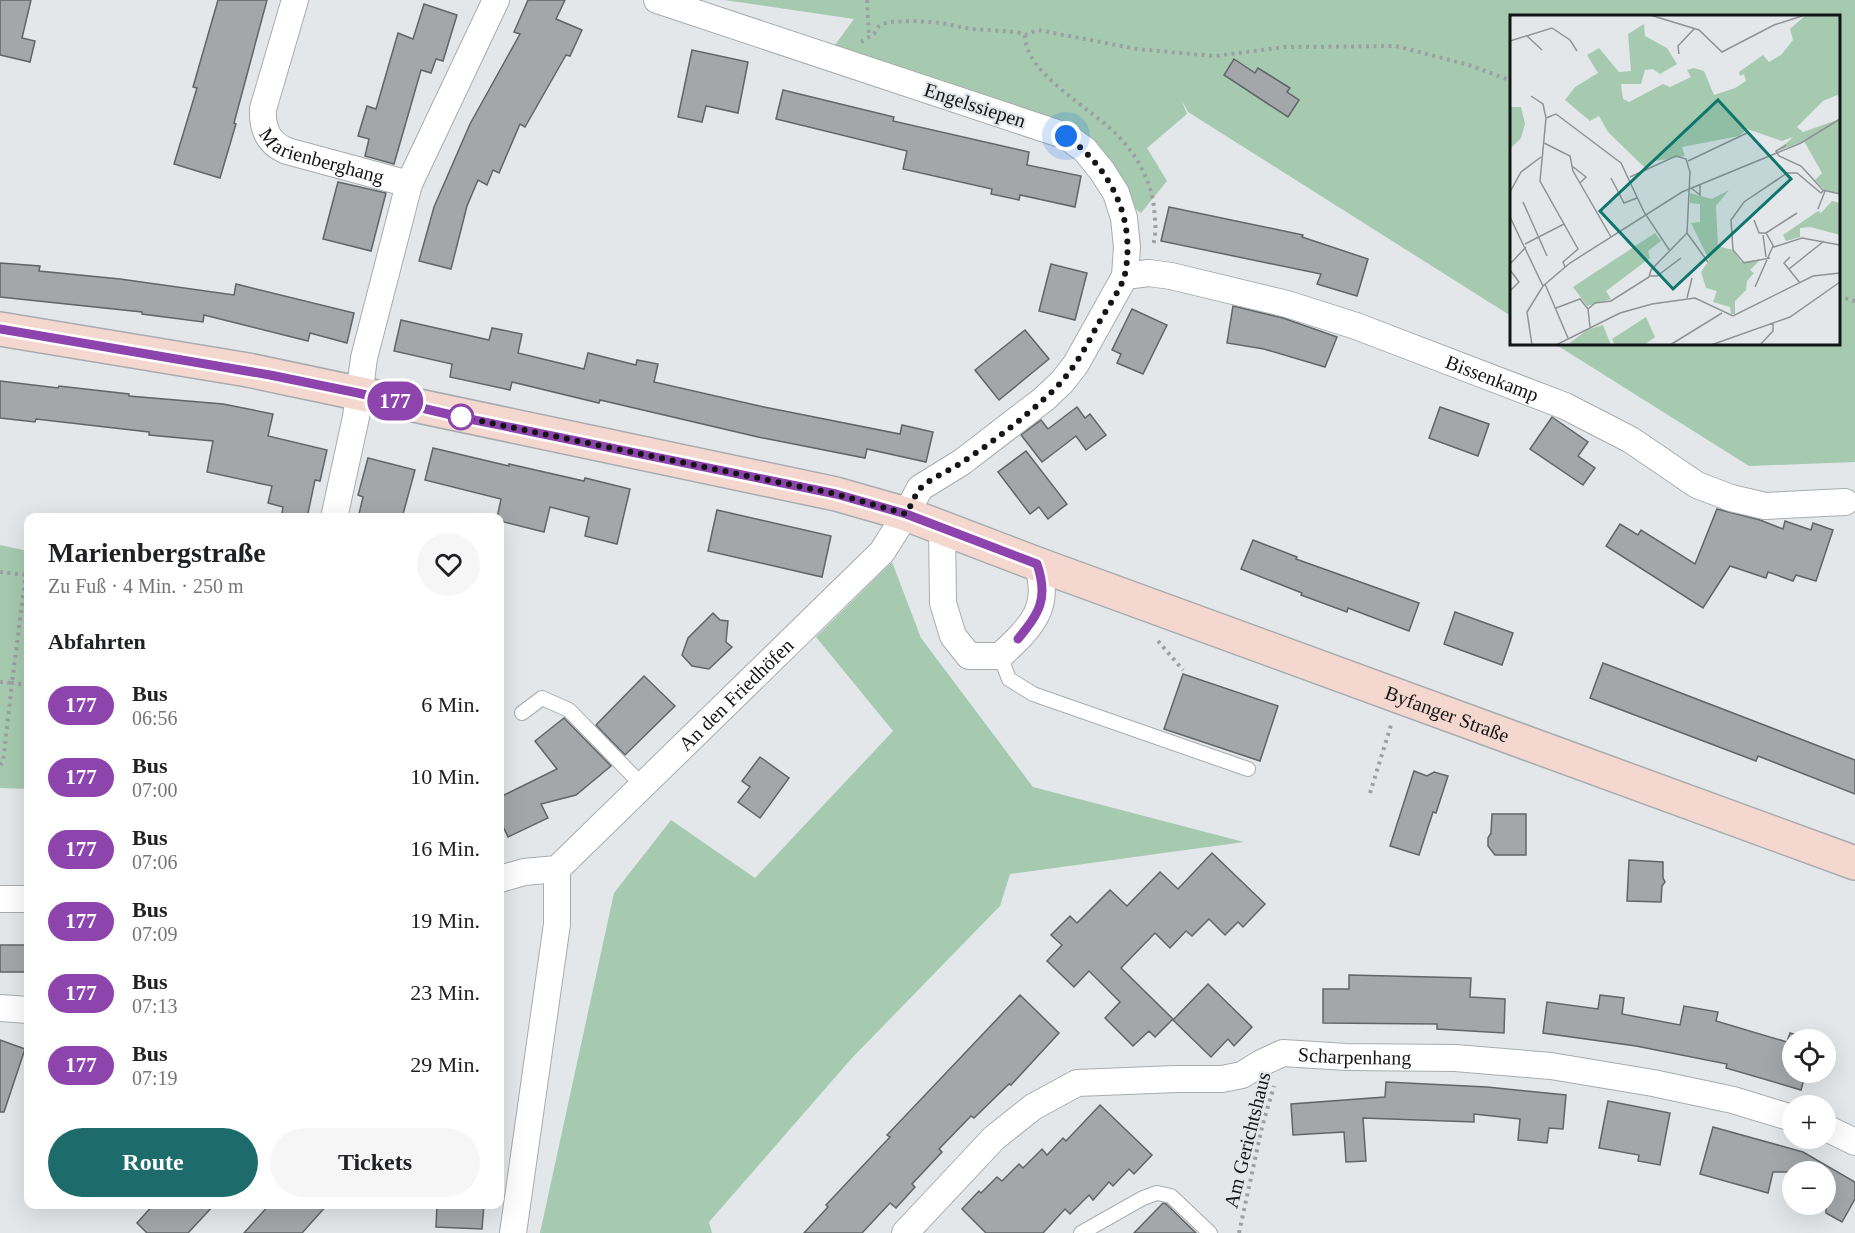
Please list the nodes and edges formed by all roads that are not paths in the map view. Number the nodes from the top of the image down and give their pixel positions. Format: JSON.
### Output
{"nodes":[{"id":1,"x":295,"y":0,"type":"edge"},
{"id":2,"x":496,"y":0,"type":"edge"},
{"id":3,"x":657,"y":0,"type":"edge"},
{"id":4,"x":409,"y":184,"type":"junction"},
{"id":5,"x":1125,"y":276,"type":"junction"},
{"id":6,"x":0,"y":329,"type":"edge"},
{"id":7,"x":358,"y":393,"type":"junction"},
{"id":8,"x":1845,"y":502,"type":"dead end"},
{"id":9,"x":335,"y":513,"type":"edge"},
{"id":10,"x":906,"y":514,"type":"junction"},
{"id":11,"x":942,"y":528,"type":"junction"},
{"id":12,"x":1037,"y":564,"type":"junction"},
{"id":13,"x":1000,"y":656,"type":"junction"},
{"id":14,"x":522,"y":714,"type":"dead end"},
{"id":15,"x":1248,"y":769,"type":"dead end"},
{"id":16,"x":643,"y":786,"type":"junction"},
{"id":17,"x":1855,"y":863,"type":"edge"},
{"id":18,"x":557,"y":868,"type":"junction"},
{"id":19,"x":504,"y":878,"type":"edge"},
{"id":20,"x":0,"y":899,"type":"edge"},
{"id":21,"x":24,"y":899,"type":"edge"},
{"id":22,"x":0,"y":1008,"type":"edge"},
{"id":23,"x":24,"y":1010,"type":"edge"},
{"id":24,"x":1782,"y":1115,"type":"edge"},
{"id":25,"x":1836,"y":1133,"type":"edge"},
{"id":26,"x":1855,"y":1142,"type":"edge"},
{"id":27,"x":513,"y":1233,"type":"edge"},
{"id":28,"x":905,"y":1233,"type":"edge"},
{"id":29,"x":1081,"y":1233,"type":"edge"},
{"id":30,"x":1210,"y":1233,"type":"edge"}],
"edges":[{"from":1,"to":4,"type":"street","name":"Marienberghang"},
{"from":2,"to":4,"type":"street"},
{"from":3,"to":5,"type":"street","name":"Engelssiepen"},
{"from":4,"to":7,"type":"street"},
{"from":5,"to":8,"type":"street","name":"Bissenkamp"},
{"from":5,"to":10,"type":"street","name":"Engelssiepen"},
{"from":6,"to":7,"type":"street","name":"Byfanger Straße"},
{"from":7,"to":9,"type":"street"},
{"from":7,"to":10,"type":"street","name":"Byfanger Straße"},
{"from":10,"to":11,"type":"street","name":"Byfanger Straße"},
{"from":10,"to":16,"type":"street","name":"An den Friedhöfen"},
{"from":11,"to":12,"type":"street","name":"Byfanger Straße"},
{"from":11,"to":13,"type":"street"},
{"from":12,"to":13,"type":"street"},
{"from":12,"to":17,"type":"street","name":"Byfanger Straße"},
{"from":13,"to":15,"type":"lane"},
{"from":14,"to":16,"type":"lane"},
{"from":16,"to":18,"type":"street","name":"An den Friedhöfen"},
{"from":18,"to":19,"type":"street"},
{"from":18,"to":27,"type":"street"},
{"from":20,"to":21,"type":"street"},
{"from":22,"to":23,"type":"street"},
{"from":24,"to":28,"type":"street","name":"Scharpenhang"},
{"from":25,"to":26,"type":"street"},
{"from":29,"to":30,"type":"lane"}]}
